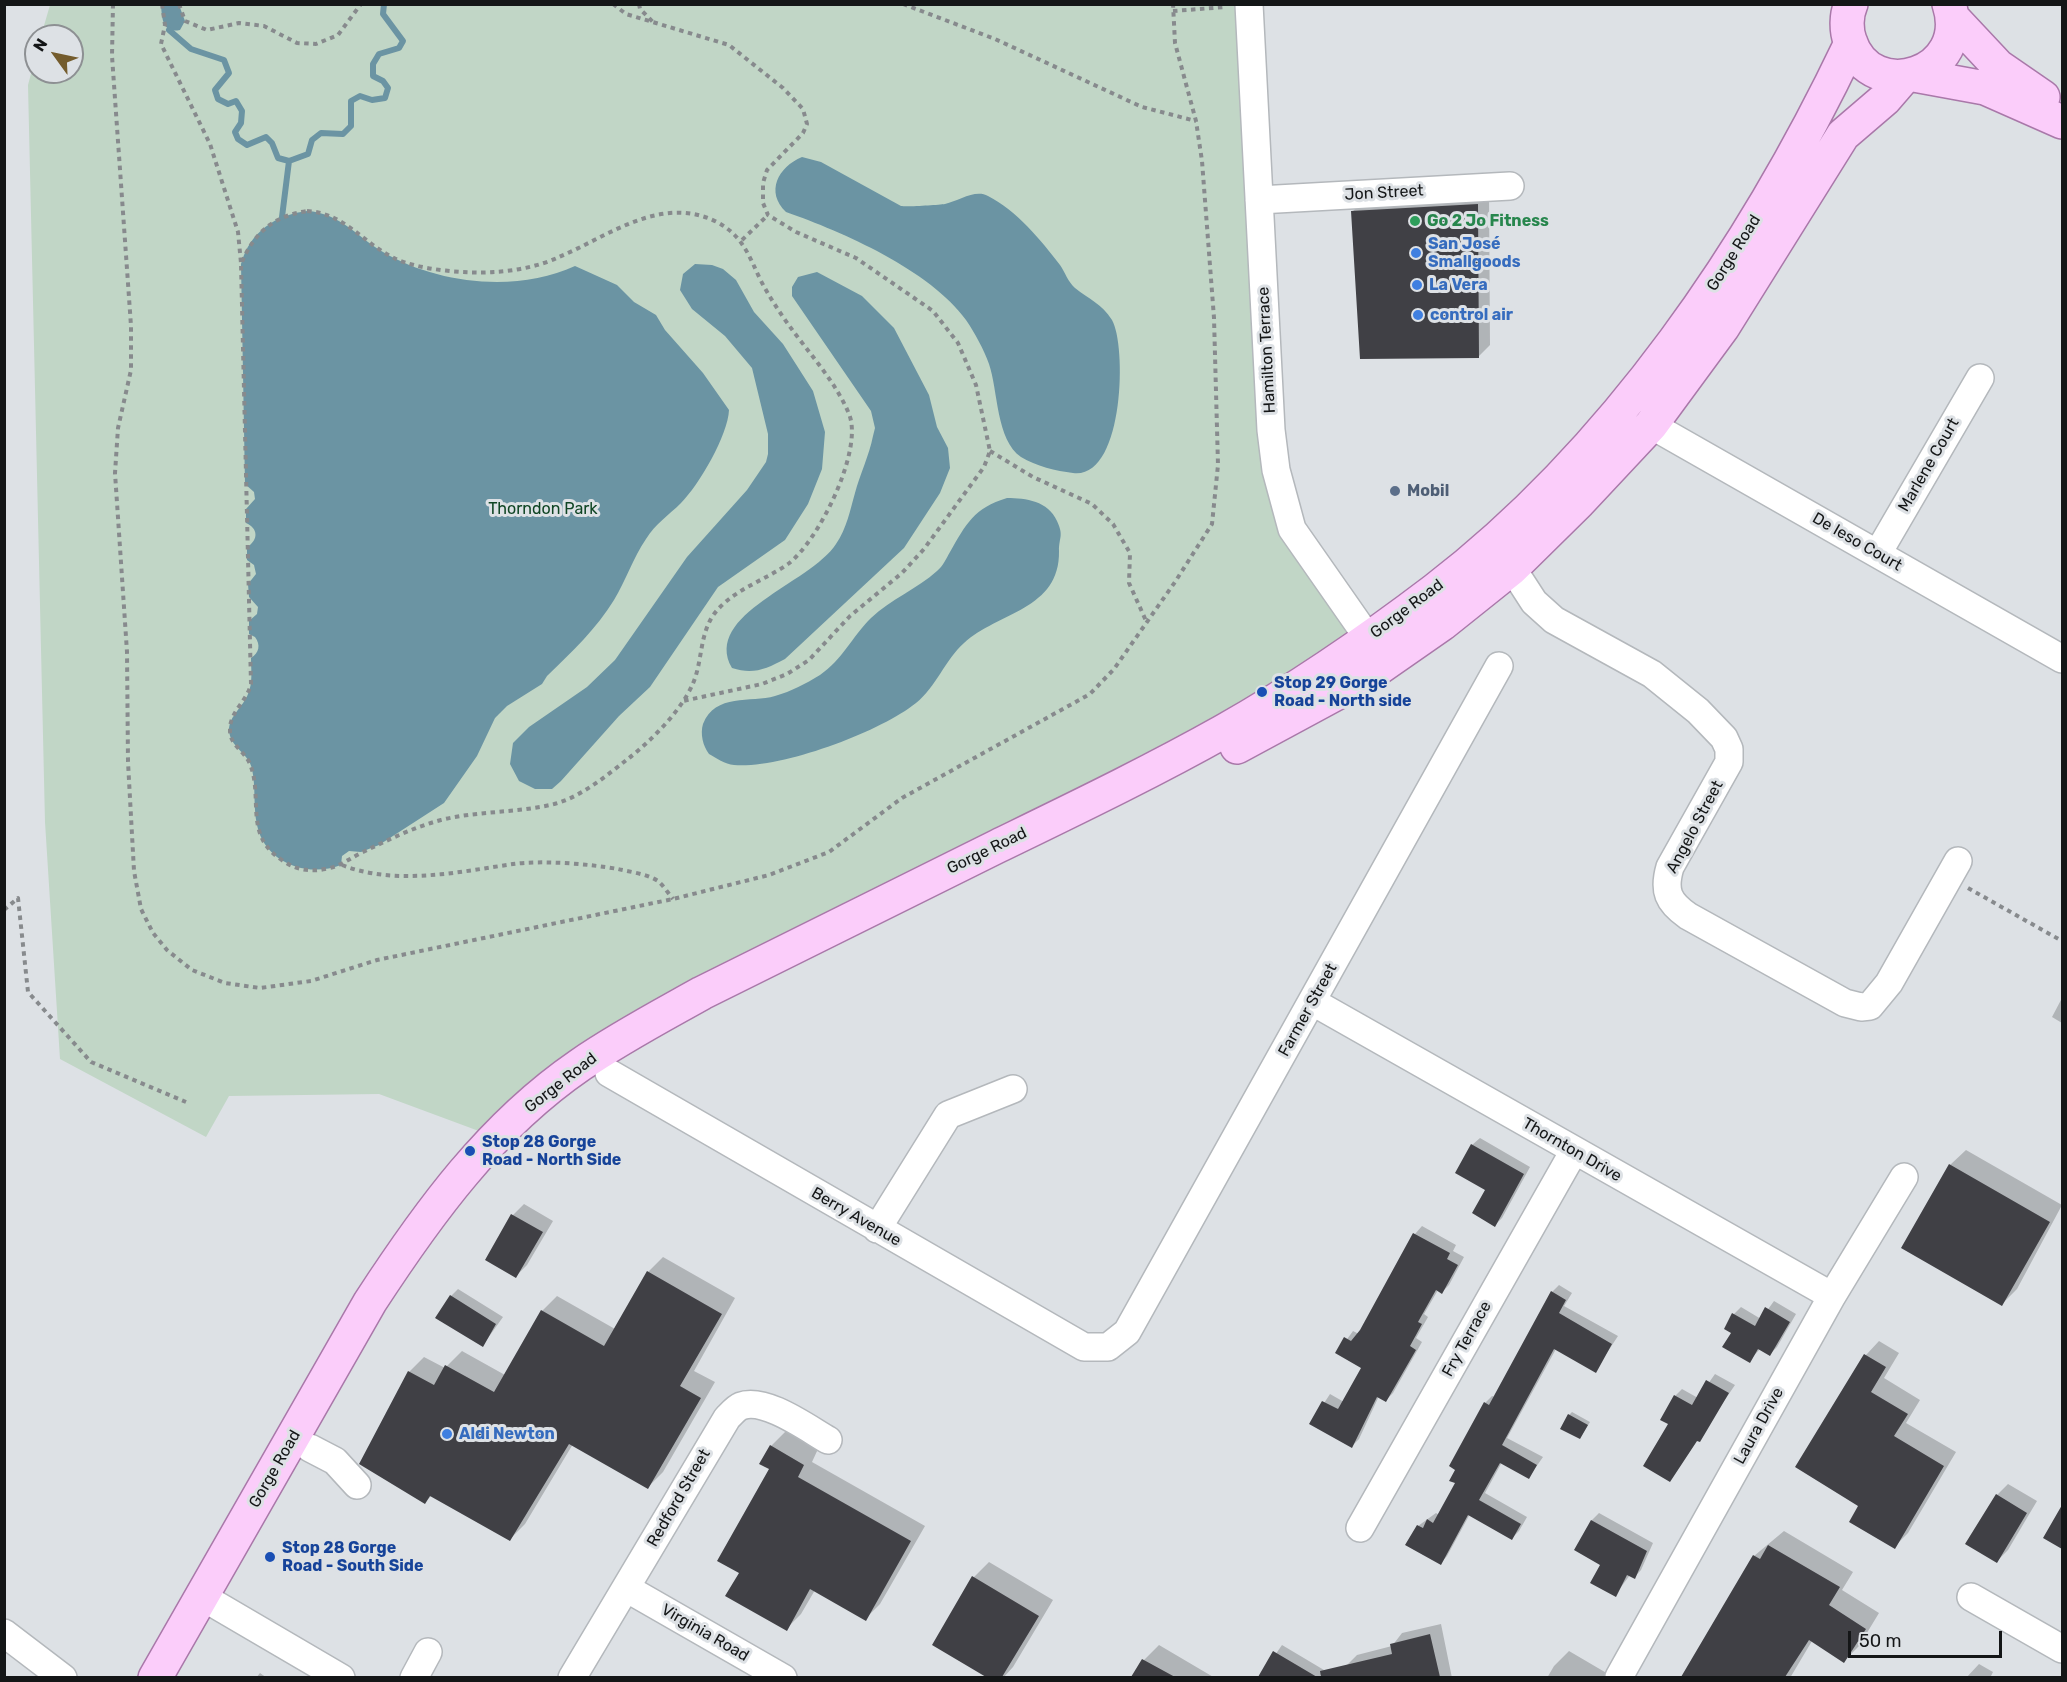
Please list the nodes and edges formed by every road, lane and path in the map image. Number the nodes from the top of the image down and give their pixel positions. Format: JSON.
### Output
{"nodes":[{"id":1,"x":113,"y":4,"type":"edge"},
{"id":2,"x":162,"y":4,"type":"edge"},
{"id":3,"x":179,"y":4,"type":"edge"},
{"id":4,"x":361,"y":4,"type":"edge"},
{"id":5,"x":613,"y":4,"type":"edge"},
{"id":6,"x":639,"y":4,"type":"edge"},
{"id":7,"x":903,"y":4,"type":"edge"},
{"id":8,"x":1173,"y":4,"type":"edge"},
{"id":9,"x":1249,"y":5,"type":"edge"},
{"id":10,"x":1951,"y":9,"type":"edge"},
{"id":11,"x":1173,"y":11,"type":"junction"},
{"id":12,"x":1846,"y":17,"type":"edge"},
{"id":13,"x":656,"y":24,"type":"junction"},
{"id":14,"x":1909,"y":76,"type":"junction"},
{"id":15,"x":2062,"y":111,"type":"edge"},
{"id":16,"x":1196,"y":121,"type":"junction"},
{"id":17,"x":2062,"y":122,"type":"edge"},
{"id":18,"x":1510,"y":186,"type":"dead end"},
{"id":19,"x":1259,"y":200,"type":"junction"},
{"id":20,"x":768,"y":215,"type":"junction"},
{"id":21,"x":742,"y":240,"type":"junction"},
{"id":22,"x":241,"y":264,"type":"junction"},
{"id":23,"x":1980,"y":378,"type":"dead end"},
{"id":24,"x":1651,"y":425,"type":"junction"},
{"id":25,"x":990,"y":451,"type":"junction"},
{"id":26,"x":1878,"y":553,"type":"junction"},
{"id":27,"x":1512,"y":568,"type":"junction"},
{"id":28,"x":1147,"y":623,"type":"junction"},
{"id":29,"x":1376,"y":651,"type":"junction"},
{"id":30,"x":2062,"y":659,"type":"edge"},
{"id":31,"x":1499,"y":666,"type":"dead end"},
{"id":32,"x":683,"y":701,"type":"junction"},
{"id":33,"x":341,"y":865,"type":"junction"},
{"id":34,"x":1960,"y":873,"type":"joint"},
{"id":35,"x":673,"y":899,"type":"junction"},
{"id":36,"x":4,"y":910,"type":"edge"},
{"id":37,"x":2062,"y":941,"type":"edge"},
{"id":38,"x":1313,"y":1002,"type":"junction"},
{"id":39,"x":609,"y":1073,"type":"junction"},
{"id":40,"x":1012,"y":1089,"type":"dead end"},
{"id":41,"x":186,"y":1102,"type":"dead end"},
{"id":42,"x":1574,"y":1151,"type":"junction"},
{"id":43,"x":1904,"y":1177,"type":"dead end"},
{"id":44,"x":877,"y":1229,"type":"junction"},
{"id":45,"x":1832,"y":1296,"type":"junction"},
{"id":46,"x":1108,"y":1347,"type":"joint"},
{"id":47,"x":828,"y":1440,"type":"dead end"},
{"id":48,"x":310,"y":1448,"type":"junction"},
{"id":49,"x":357,"y":1485,"type":"dead end"},
{"id":50,"x":1360,"y":1528,"type":"dead end"},
{"id":51,"x":626,"y":1588,"type":"junction"},
{"id":52,"x":1971,"y":1597,"type":"dead end"},
{"id":53,"x":211,"y":1601,"type":"junction"},
{"id":54,"x":4,"y":1633,"type":"edge"},
{"id":55,"x":2062,"y":1649,"type":"edge"},
{"id":56,"x":428,"y":1652,"type":"dead end"},
{"id":57,"x":63,"y":1677,"type":"edge"},
{"id":58,"x":155,"y":1677,"type":"edge"},
{"id":59,"x":181,"y":1677,"type":"edge"},
{"id":60,"x":341,"y":1677,"type":"edge"},
{"id":61,"x":414,"y":1677,"type":"edge"},
{"id":62,"x":572,"y":1677,"type":"edge"},
{"id":63,"x":783,"y":1677,"type":"edge"},
{"id":64,"x":1618,"y":1677,"type":"edge"}],
"edges":[{"from":1,"to":35,"type":"path"},
{"from":2,"to":22,"type":"path"},
{"from":3,"to":4,"type":"path"},
{"from":5,"to":13,"type":"path"},
{"from":6,"to":13,"type":"path"},
{"from":7,"to":16,"type":"path"},
{"from":8,"to":11,"type":"path"},
{"from":9,"to":11,"type":"path"},
{"from":9,"to":19,"type":"street","name":"Hamilton Terrace"},
{"from":10,"to":14,"type":"main road","name":"Gorge Road"},
{"from":10,"to":15,"type":"main road"},
{"from":11,"to":16,"type":"path"},
{"from":12,"to":14,"type":"main road"},
{"from":12,"to":29,"type":"main road","name":"Gorge Road"},
{"from":13,"to":20,"type":"path"},
{"from":14,"to":17,"type":"main road"},
{"from":14,"to":24,"type":"main road","name":"Gorge Road"},
{"from":16,"to":28,"type":"path"},
{"from":18,"to":19,"type":"street","name":"Jon Street"},
{"from":19,"to":29,"type":"street","name":"Hamilton Terrace"},
{"from":20,"to":21,"type":"path"},
{"from":20,"to":25,"type":"path"},
{"from":21,"to":22,"type":"path"},
{"from":21,"to":32,"type":"path"},
{"from":22,"to":33,"type":"path"},
{"from":23,"to":26,"type":"street","name":"Marlene Court"},
{"from":24,"to":26,"type":"street","name":"De Ieso Court"},
{"from":24,"to":27,"type":"main road","name":"Gorge Road"},
{"from":25,"to":28,"type":"path"},
{"from":25,"to":32,"type":"path"},
{"from":26,"to":30,"type":"street","name":"De Ieso Court"},
{"from":27,"to":29,"type":"main road","name":"Gorge Road"},
{"from":27,"to":34,"type":"street","name":"Angelo Street"},
{"from":28,"to":35,"type":"path"},
{"from":29,"to":39,"type":"main road","name":"Gorge Road"},
{"from":29,"to":53,"type":"main road","name":"Gorge Road"},
{"from":31,"to":38,"type":"street","name":"Farmer Street"},
{"from":32,"to":33,"type":"path"},
{"from":33,"to":35,"type":"path"},
{"from":34,"to":37,"type":"path"},
{"from":36,"to":41,"type":"path"},
{"from":38,"to":42,"type":"street","name":"Thornton Drive"},
{"from":38,"to":46,"type":"street","name":"Farmer Street"},
{"from":39,"to":44,"type":"street","name":"Berry Avenue"},
{"from":39,"to":48,"type":"main road","name":"Gorge Road"},
{"from":40,"to":44,"type":"street"},
{"from":42,"to":45,"type":"street","name":"Thornton Drive"},
{"from":42,"to":50,"type":"street","name":"Fry Terrace"},
{"from":43,"to":45,"type":"street","name":"Laura Drive"},
{"from":44,"to":46,"type":"street","name":"Berry Avenue"},
{"from":45,"to":64,"type":"street","name":"Laura Drive"},
{"from":47,"to":51,"type":"street","name":"Redford Street"},
{"from":48,"to":49,"type":"street"},
{"from":48,"to":53,"type":"main road","name":"Gorge Road"},
{"from":51,"to":62,"type":"street","name":"Redford Street"},
{"from":51,"to":63,"type":"street","name":"Virginia Road"},
{"from":52,"to":55,"type":"street"},
{"from":53,"to":58,"type":"main road","name":"Gorge Road"},
{"from":53,"to":59,"type":"main road","name":"Gorge Road"},
{"from":53,"to":60,"type":"street"},
{"from":54,"to":57,"type":"street"},
{"from":56,"to":61,"type":"street"}]}
